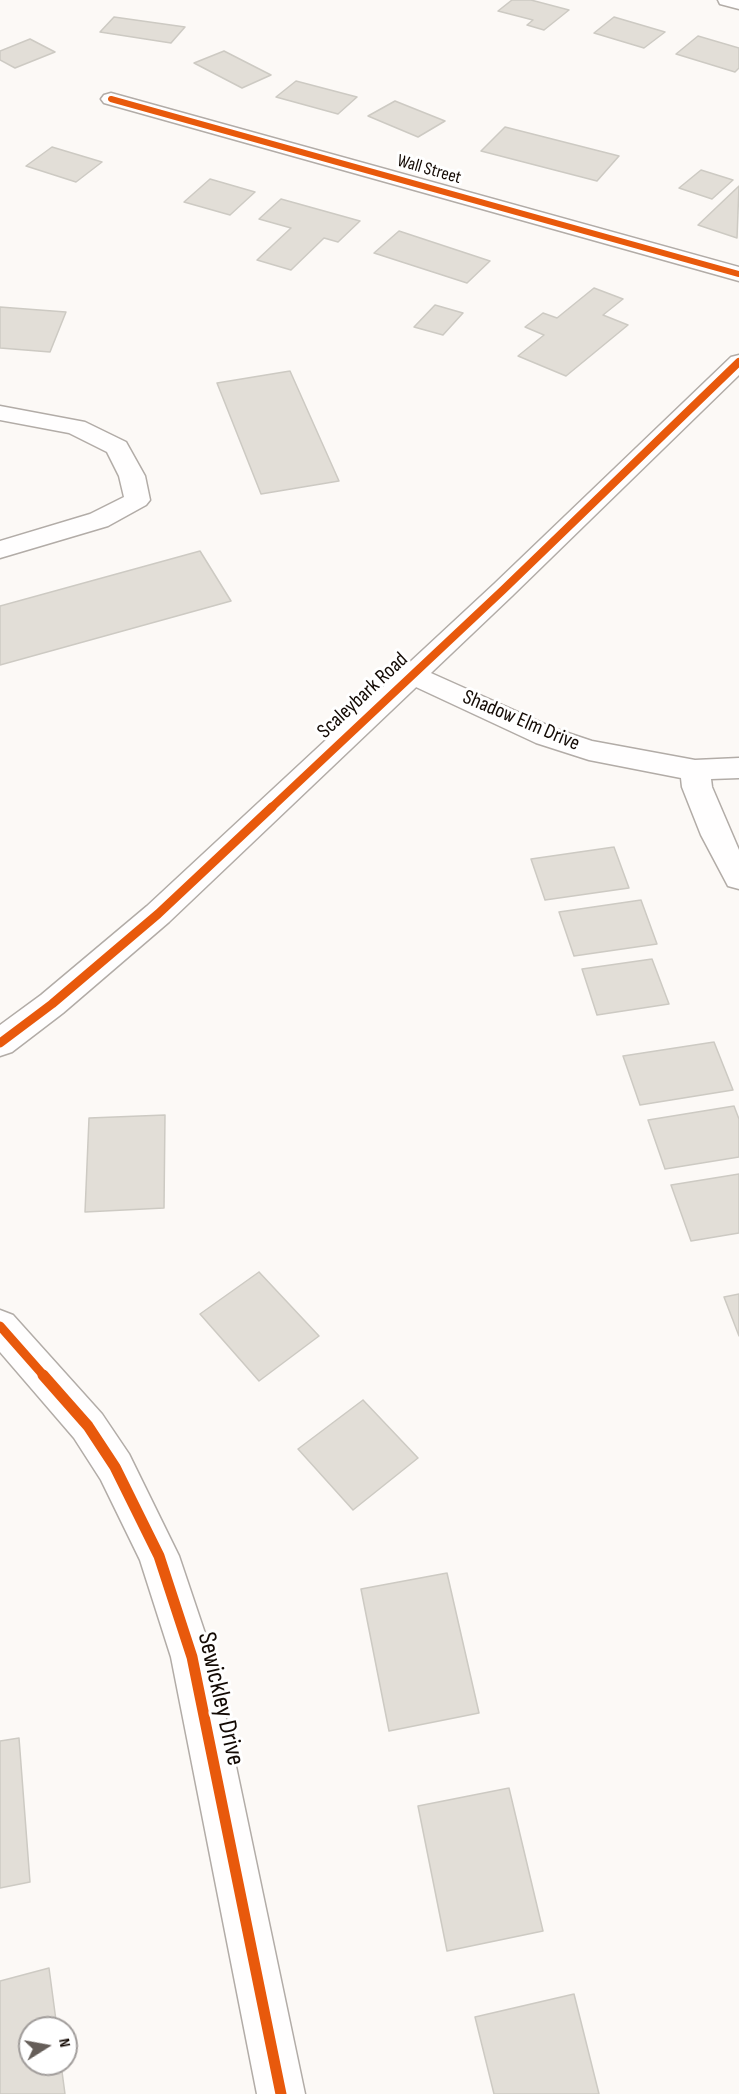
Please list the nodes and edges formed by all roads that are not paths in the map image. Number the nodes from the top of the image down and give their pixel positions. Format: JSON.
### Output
{"nodes":[{"id":1,"x":727,"y":0,"type":"edge"},
{"id":2,"x":739,"y":3,"type":"edge"},
{"id":3,"x":111,"y":99,"type":"dead end"},
{"id":4,"x":739,"y":274,"type":"edge"},
{"id":5,"x":739,"y":362,"type":"edge"},
{"id":6,"x":0,"y":413,"type":"edge"},
{"id":7,"x":0,"y":550,"type":"edge"},
{"id":8,"x":413,"y":674,"type":"junction"},
{"id":9,"x":739,"y":768,"type":"edge"},
{"id":10,"x":695,"y":771,"type":"junction"},
{"id":11,"x":739,"y":878,"type":"edge"},
{"id":12,"x":0,"y":1043,"type":"edge"},
{"id":13,"x":0,"y":1326,"type":"edge"},
{"id":14,"x":281,"y":2094,"type":"edge"}],
"edges":[{"from":1,"to":2,"type":"street"},
{"from":3,"to":4,"type":"street","name":"Wall Street"},
{"from":5,"to":8,"type":"street","name":"Scaleybark Road"},
{"from":6,"to":7,"type":"street"},
{"from":8,"to":10,"type":"street","name":"Shadow Elm Drive"},
{"from":8,"to":12,"type":"street","name":"Scaleybark Road"},
{"from":9,"to":10,"type":"street","name":"Shadow Elm Drive"},
{"from":10,"to":11,"type":"street"},
{"from":13,"to":14,"type":"street","name":"Sewickley Drive"}]}
